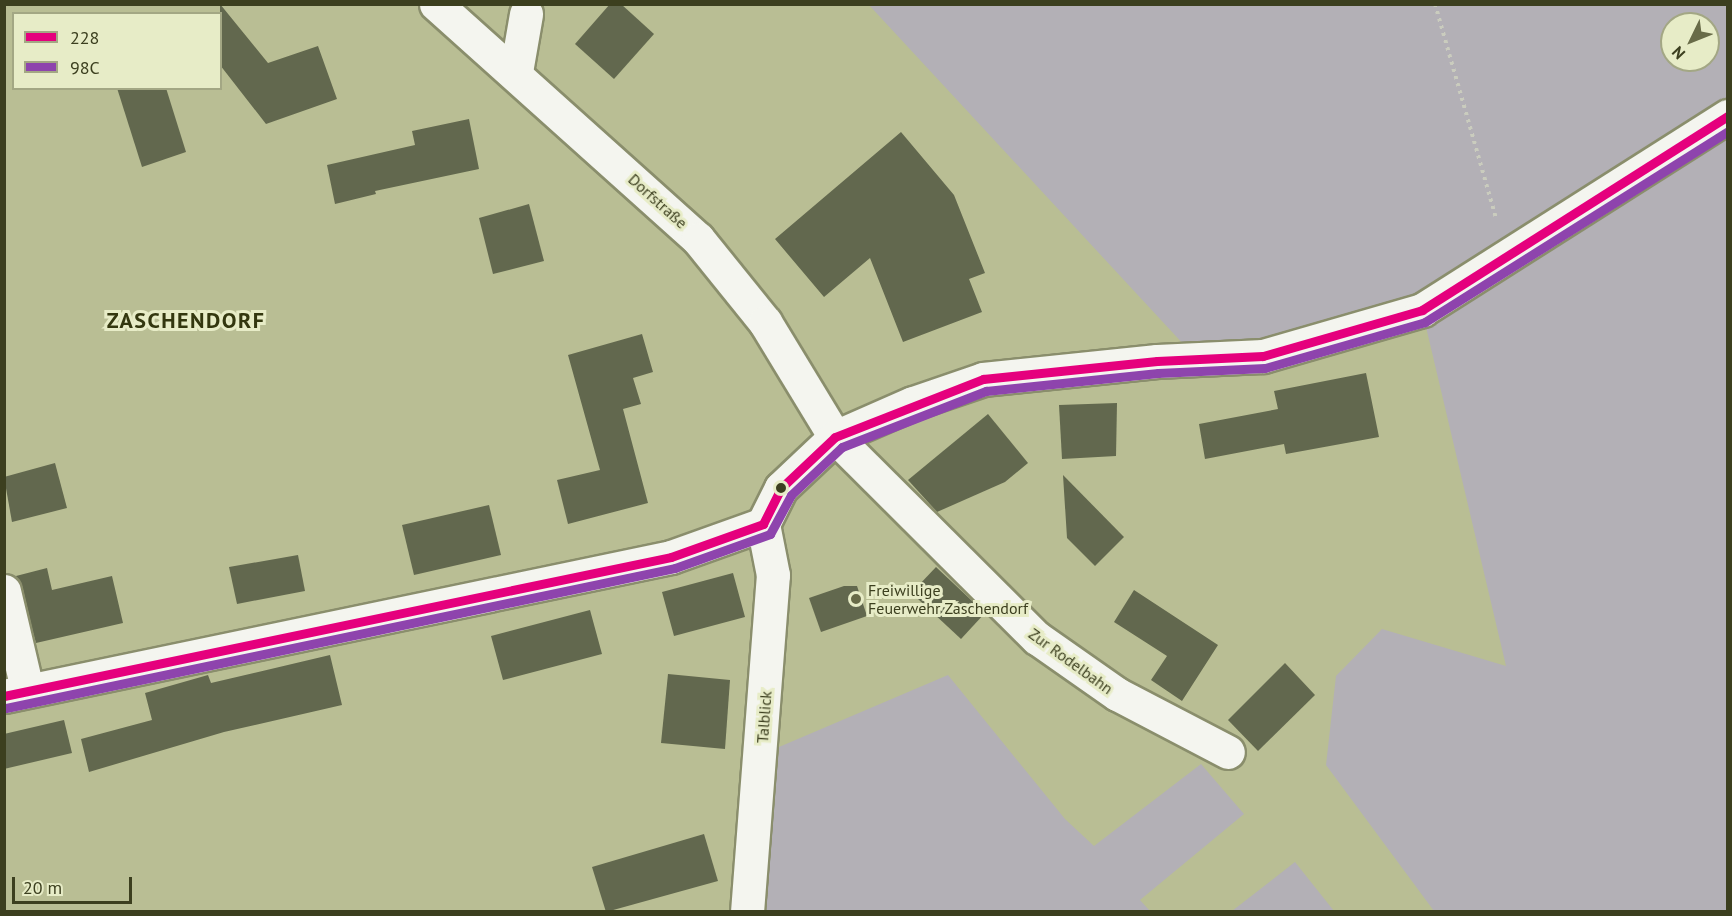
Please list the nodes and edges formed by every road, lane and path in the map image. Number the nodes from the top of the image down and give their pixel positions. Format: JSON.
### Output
{"nodes":[{"id":1,"x":1435,"y":4,"type":"edge"},
{"id":2,"x":439,"y":5,"type":"edge"},
{"id":3,"x":526,"y":14,"type":"dead end"},
{"id":4,"x":516,"y":72,"type":"junction"},
{"id":5,"x":1728,"y":116,"type":"edge"},
{"id":6,"x":1504,"y":260,"type":"junction"},
{"id":7,"x":835,"y":437,"type":"junction"},
{"id":8,"x":763,"y":524,"type":"junction"},
{"id":9,"x":4,"y":591,"type":"edge"},
{"id":10,"x":16,"y":692,"type":"edge"},
{"id":11,"x":1228,"y":752,"type":"dead end"},
{"id":12,"x":747,"y":912,"type":"edge"}],
"edges":[{"from":1,"to":6,"type":"path"},
{"from":2,"to":4,"type":"street","name":"Dorfstraße"},
{"from":3,"to":4,"type":"street"},
{"from":4,"to":7,"type":"street","name":"Dorfstraße"},
{"from":5,"to":6,"type":"street"},
{"from":6,"to":7,"type":"street"},
{"from":7,"to":8,"type":"street"},
{"from":7,"to":11,"type":"street","name":"Zur Rodelbahn"},
{"from":8,"to":10,"type":"street"},
{"from":8,"to":12,"type":"street","name":"Talblick"},
{"from":9,"to":10,"type":"street"}]}
